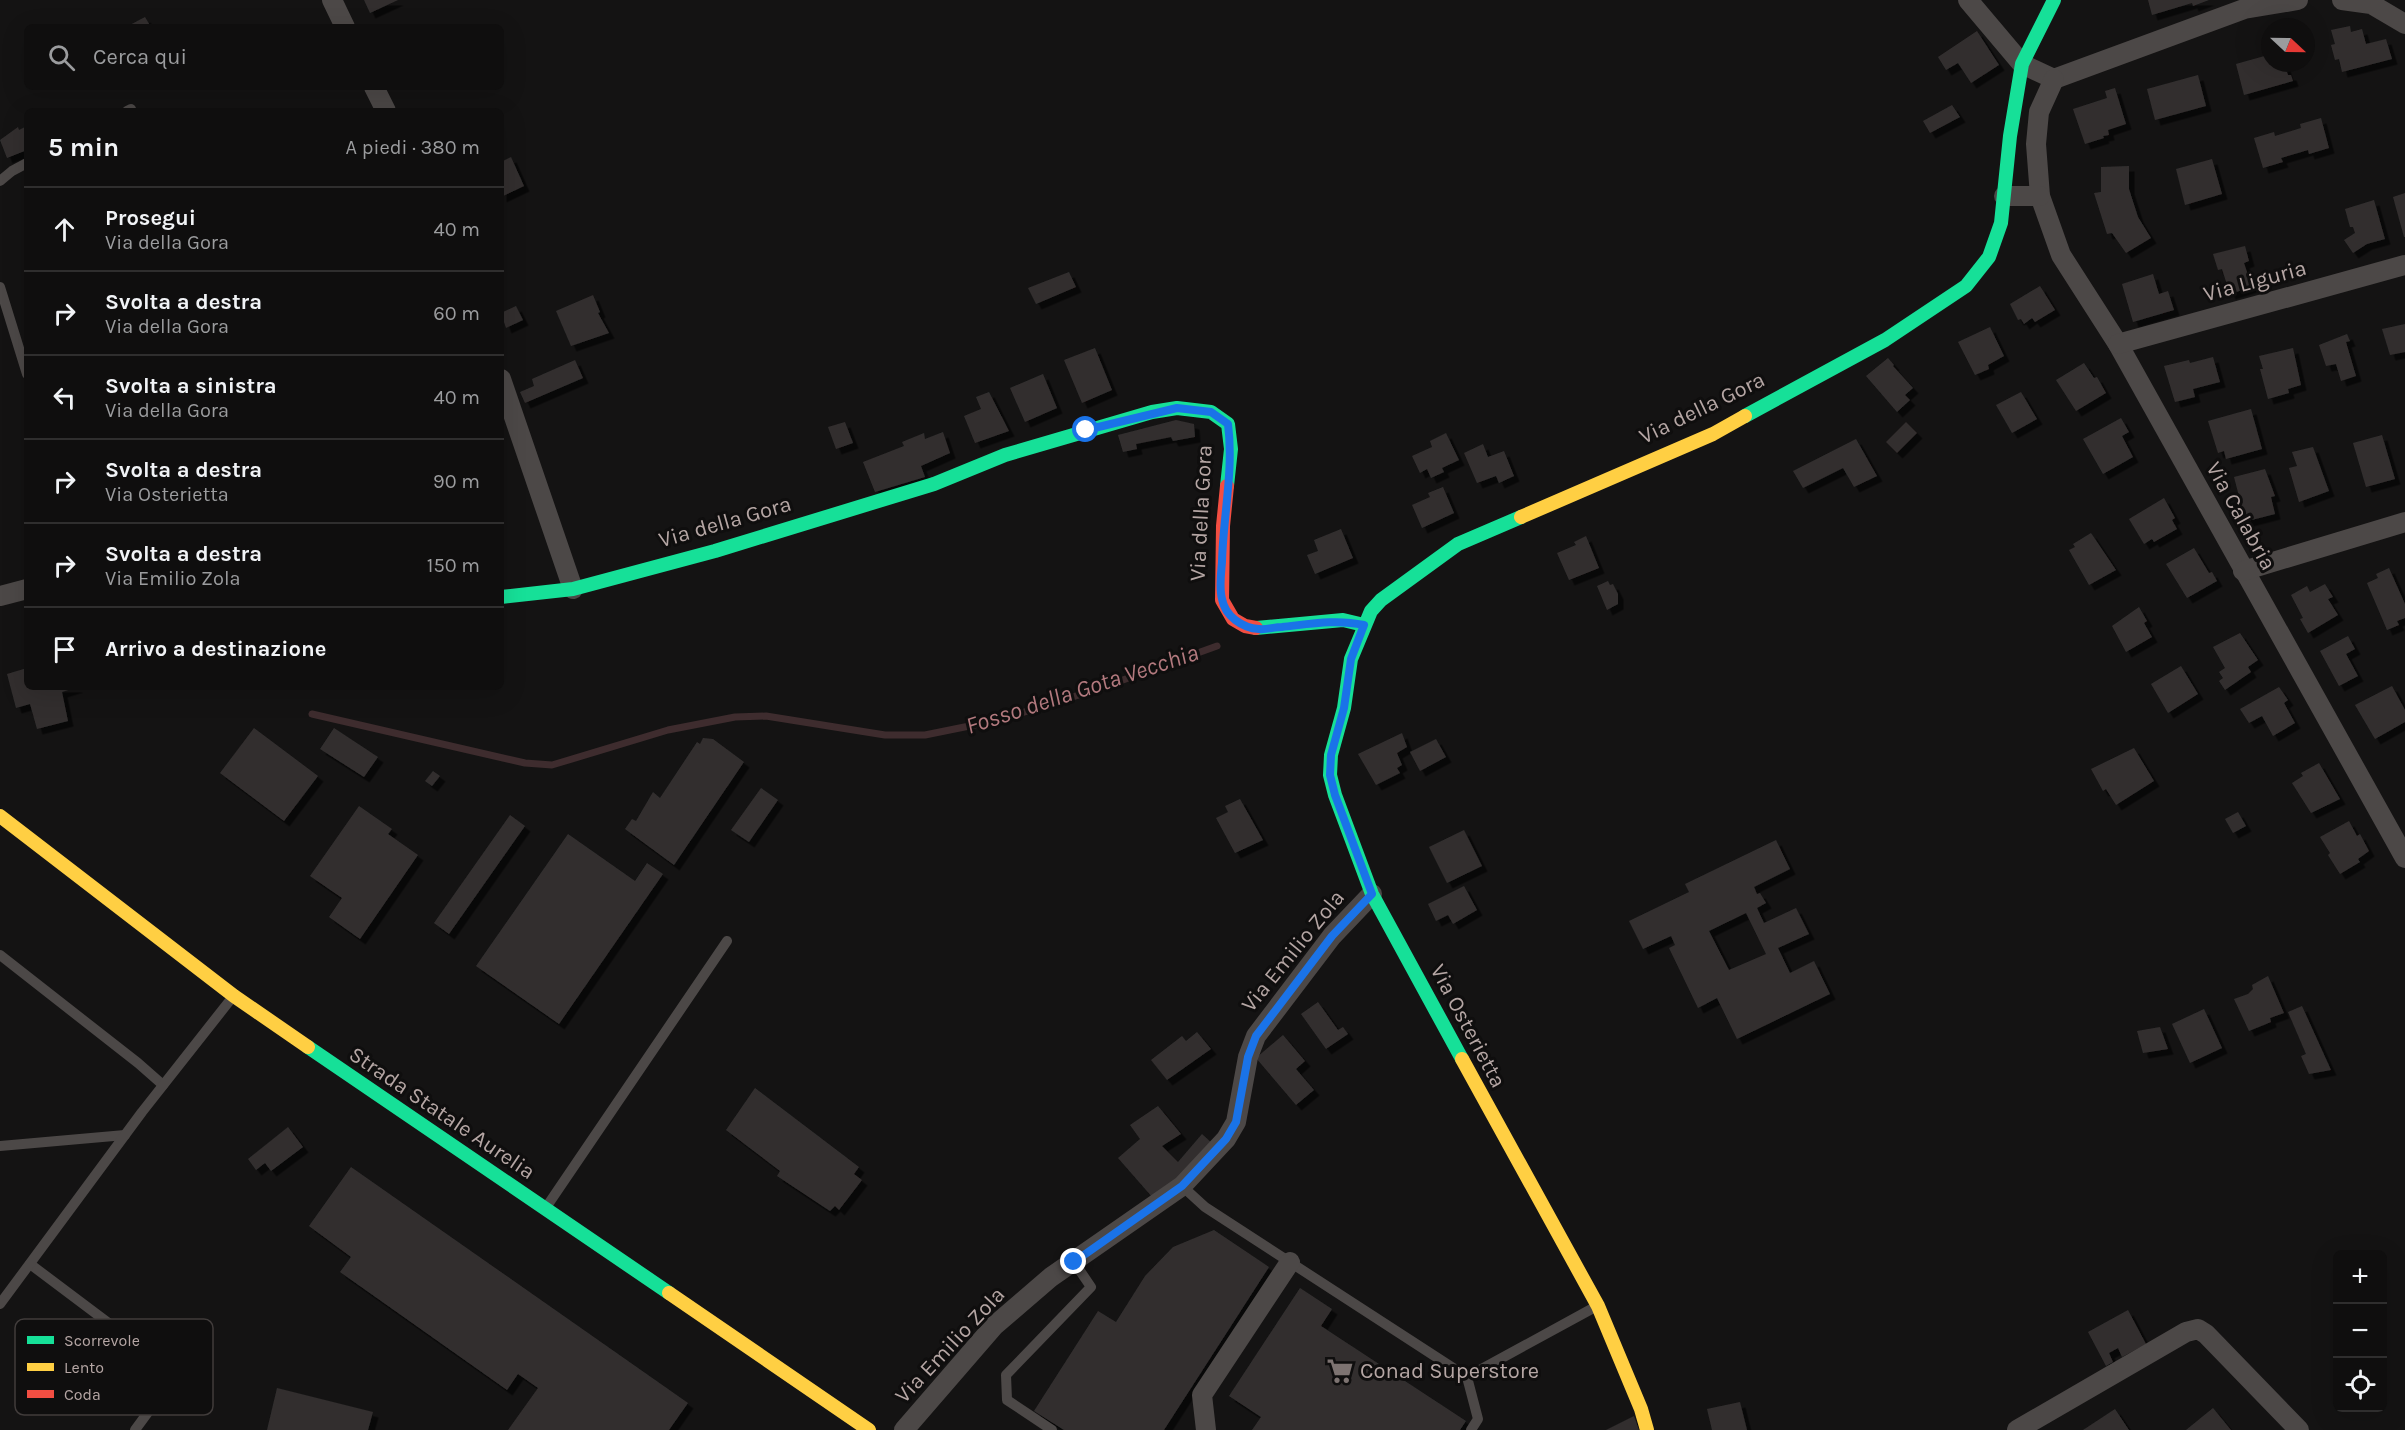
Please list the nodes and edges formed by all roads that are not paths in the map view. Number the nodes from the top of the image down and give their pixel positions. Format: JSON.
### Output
{"nodes":[{"id":1,"x":332,"y":0,"type":"edge"},
{"id":2,"x":1968,"y":0,"type":"edge"},
{"id":3,"x":2054,"y":0,"type":"edge"},
{"id":4,"x":2298,"y":0,"type":"edge"},
{"id":5,"x":2342,"y":0,"type":"edge"},
{"id":6,"x":344,"y":24,"type":"edge"},
{"id":7,"x":2405,"y":24,"type":"edge"},
{"id":8,"x":2022,"y":64,"type":"junction"},
{"id":9,"x":2054,"y":79,"type":"junction"},
{"id":10,"x":376,"y":90,"type":"edge"},
{"id":11,"x":384,"y":108,"type":"edge"},
{"id":12,"x":24,"y":165,"type":"edge"},
{"id":13,"x":0,"y":181,"type":"edge"},
{"id":14,"x":2004,"y":196,"type":"junction"},
{"id":15,"x":2040,"y":196,"type":"junction"},
{"id":16,"x":2405,"y":265,"type":"edge"},
{"id":17,"x":0,"y":287,"type":"edge"},
{"id":18,"x":2118,"y":344,"type":"junction"},
{"id":19,"x":24,"y":364,"type":"edge"},
{"id":20,"x":504,"y":388,"type":"edge"},
{"id":21,"x":2405,"y":522,"type":"edge"},
{"id":22,"x":2243,"y":571,"type":"junction"},
{"id":23,"x":573,"y":588,"type":"junction"},
{"id":24,"x":24,"y":590,"type":"edge"},
{"id":25,"x":0,"y":596,"type":"edge"},
{"id":26,"x":504,"y":597,"type":"edge"},
{"id":27,"x":1364,"y":625,"type":"junction"},
{"id":28,"x":0,"y":816,"type":"edge"},
{"id":29,"x":2405,"y":858,"type":"edge"},
{"id":30,"x":1372,"y":894,"type":"junction"},
{"id":31,"x":727,"y":941,"type":"dead end"},
{"id":32,"x":0,"y":955,"type":"edge"},
{"id":33,"x":234,"y":996,"type":"junction"},
{"id":34,"x":163,"y":1085,"type":"junction"},
{"id":35,"x":124,"y":1136,"type":"junction"},
{"id":36,"x":0,"y":1146,"type":"edge"},
{"id":37,"x":1182,"y":1186,"type":"junction"},
{"id":38,"x":545,"y":1209,"type":"junction"},
{"id":39,"x":1074,"y":1262,"type":"junction"},
{"id":40,"x":1290,"y":1262,"type":"junction"},
{"id":41,"x":30,"y":1264,"type":"junction"},
{"id":42,"x":0,"y":1304,"type":"edge"},
{"id":43,"x":1598,"y":1306,"type":"junction"},
{"id":44,"x":103,"y":1319,"type":"edge"},
{"id":45,"x":1467,"y":1377,"type":"junction"},
{"id":46,"x":146,"y":1415,"type":"edge"},
{"id":47,"x":135,"y":1430,"type":"edge"},
{"id":48,"x":869,"y":1430,"type":"edge"},
{"id":49,"x":904,"y":1430,"type":"edge"},
{"id":50,"x":1052,"y":1430,"type":"edge"},
{"id":51,"x":1206,"y":1430,"type":"edge"},
{"id":52,"x":1471,"y":1430,"type":"edge"},
{"id":53,"x":1647,"y":1430,"type":"edge"},
{"id":54,"x":2018,"y":1430,"type":"edge"},
{"id":55,"x":2300,"y":1430,"type":"edge"}],
"edges":[{"from":1,"to":6,"type":"street"},
{"from":2,"to":8,"type":"street"},
{"from":3,"to":8,"type":"street","name":"Via della Gora"},
{"from":4,"to":9,"type":"street"},
{"from":5,"to":7,"type":"street"},
{"from":8,"to":9,"type":"street"},
{"from":8,"to":14,"type":"street","name":"Via della Gora"},
{"from":9,"to":15,"type":"street","name":"Via Calabria"},
{"from":10,"to":11,"type":"street"},
{"from":12,"to":13,"type":"lane"},
{"from":14,"to":15,"type":"street"},
{"from":14,"to":27,"type":"street","name":"Via della Gora"},
{"from":15,"to":18,"type":"street","name":"Via Calabria"},
{"from":16,"to":18,"type":"street","name":"Via Liguria"},
{"from":17,"to":19,"type":"lane"},
{"from":18,"to":22,"type":"street","name":"Via Calabria"},
{"from":20,"to":23,"type":"street"},
{"from":21,"to":22,"type":"street"},
{"from":22,"to":29,"type":"street","name":"Via Calabria"},
{"from":23,"to":26,"type":"street","name":"Via della Gora"},
{"from":23,"to":27,"type":"street","name":"Via della Gora"},
{"from":24,"to":25,"type":"street"},
{"from":27,"to":30,"type":"street","name":"Via Osterietta"},
{"from":28,"to":33,"type":"street","name":"Strada Statale Aurelia"},
{"from":30,"to":37,"type":"street","name":"Via Emilio Zola"},
{"from":30,"to":43,"type":"street","name":"Via Osterietta"},
{"from":31,"to":38,"type":"lane"},
{"from":32,"to":34,"type":"lane"},
{"from":33,"to":34,"type":"lane"},
{"from":33,"to":38,"type":"street","name":"Strada Statale Aurelia"},
{"from":34,"to":35,"type":"lane"},
{"from":35,"to":36,"type":"lane"},
{"from":35,"to":41,"type":"lane"},
{"from":37,"to":39,"type":"street","name":"Via Emilio Zola"},
{"from":37,"to":40,"type":"lane"},
{"from":38,"to":48,"type":"street","name":"Strada Statale Aurelia"},
{"from":39,"to":49,"type":"street","name":"Via Emilio Zola"},
{"from":39,"to":50,"type":"lane"},
{"from":40,"to":45,"type":"lane"},
{"from":40,"to":51,"type":"street"},
{"from":41,"to":42,"type":"lane"},
{"from":41,"to":44,"type":"lane"},
{"from":43,"to":45,"type":"lane"},
{"from":43,"to":53,"type":"street","name":"Via Osterietta"},
{"from":45,"to":52,"type":"lane"},
{"from":46,"to":47,"type":"lane"},
{"from":54,"to":55,"type":"street"}]}
